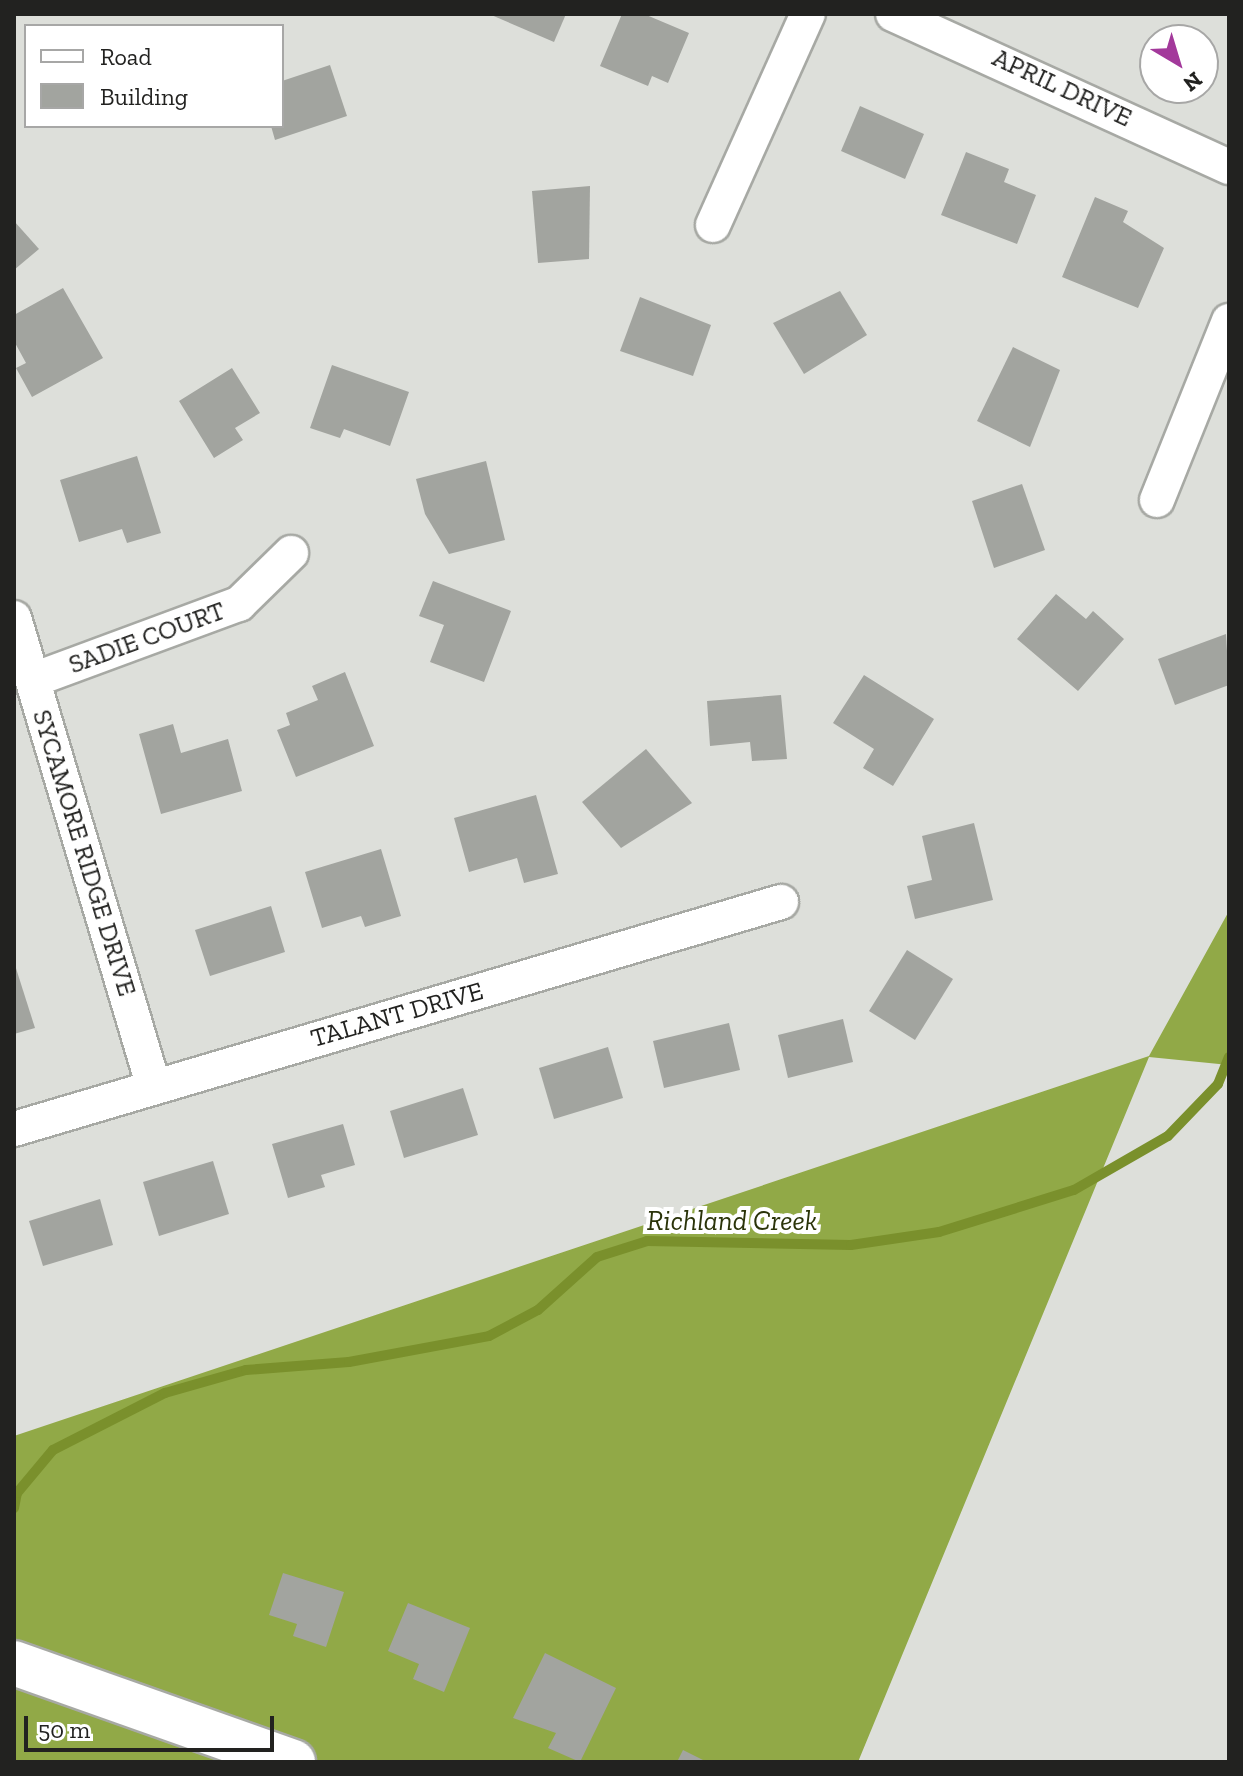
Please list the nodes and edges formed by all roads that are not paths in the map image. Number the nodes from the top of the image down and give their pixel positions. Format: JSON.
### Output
{"nodes":[{"id":1,"x":808,"y":14,"type":"edge"},
{"id":2,"x":893,"y":14,"type":"edge"},
{"id":3,"x":1229,"y":167,"type":"edge"},
{"id":4,"x":713,"y":225,"type":"dead end"},
{"id":5,"x":1229,"y":321,"type":"edge"},
{"id":6,"x":1157,"y":500,"type":"dead end"},
{"id":7,"x":291,"y":553,"type":"dead end"},
{"id":8,"x":14,"y":618,"type":"edge"},
{"id":9,"x":33,"y":680,"type":"junction"},
{"id":10,"x":781,"y":902,"type":"dead end"},
{"id":11,"x":154,"y":1087,"type":"junction"},
{"id":12,"x":14,"y":1129,"type":"edge"},
{"id":13,"x":14,"y":1663,"type":"edge"},
{"id":14,"x":293,"y":1762,"type":"edge"}],
"edges":[{"from":1,"to":4,"type":"street"},
{"from":2,"to":3,"type":"street","name":"APRIL DRIVE"},
{"from":5,"to":6,"type":"street"},
{"from":7,"to":9,"type":"street","name":"SADIE COURT"},
{"from":8,"to":9,"type":"street","name":"SYCAMORE RIDGE DRIVE"},
{"from":9,"to":11,"type":"street","name":"SYCAMORE RIDGE DRIVE"},
{"from":10,"to":11,"type":"street","name":"TALANT DRIVE"},
{"from":11,"to":12,"type":"street","name":"TALANT DRIVE"},
{"from":13,"to":14,"type":"street"}]}
